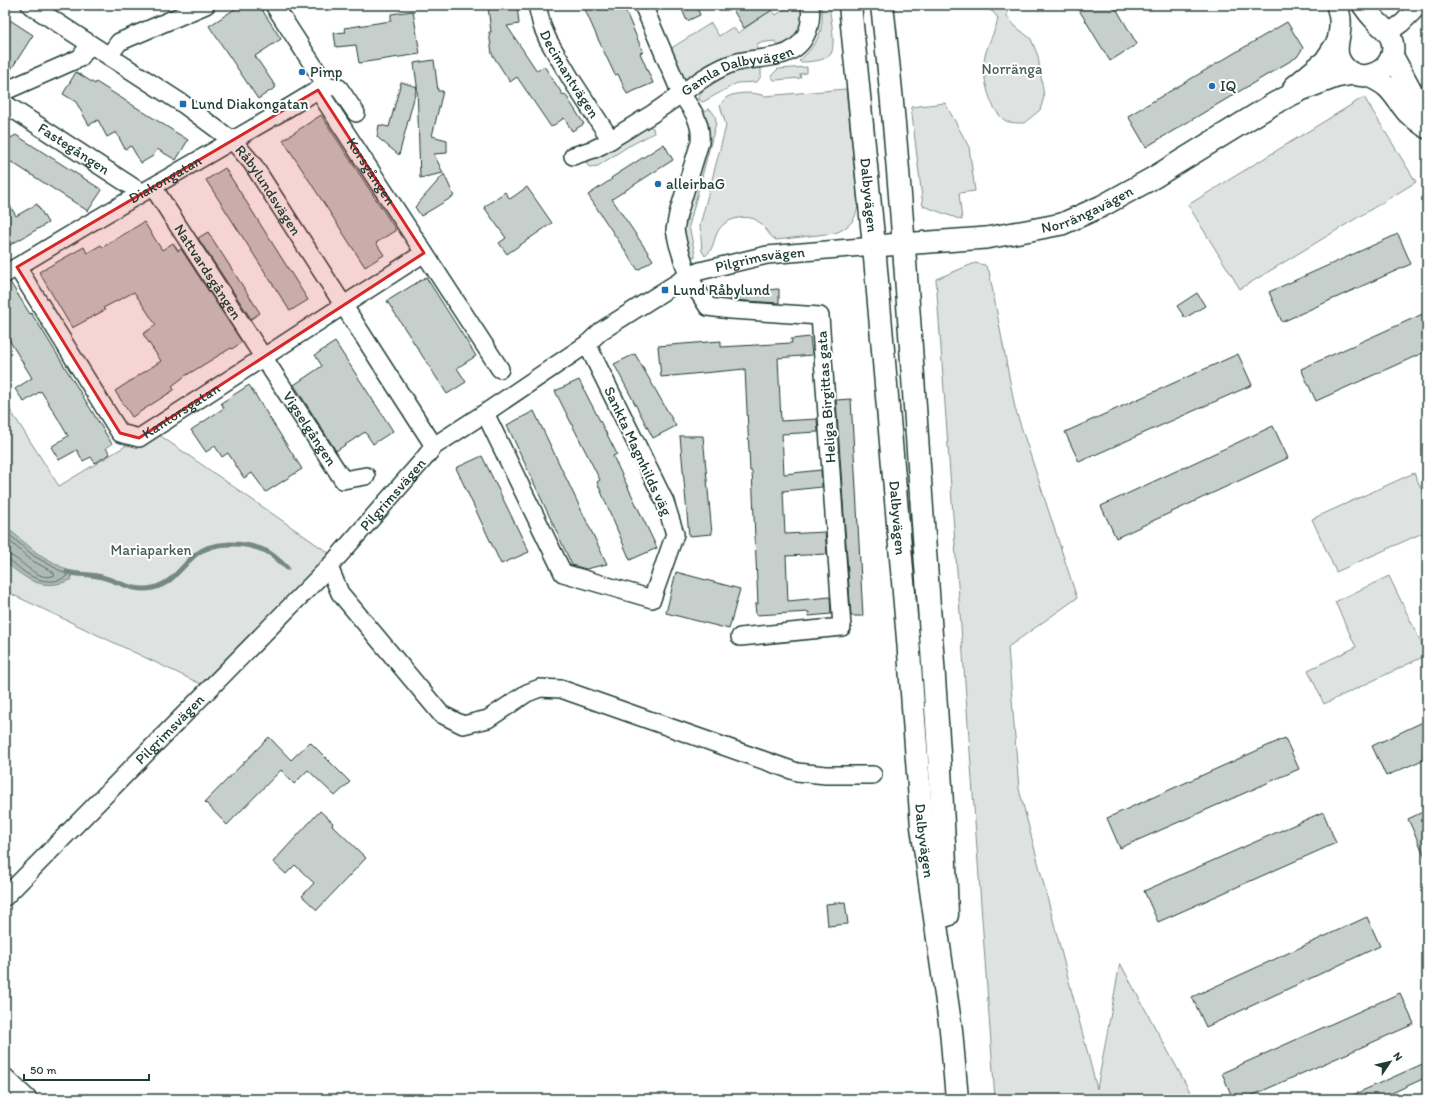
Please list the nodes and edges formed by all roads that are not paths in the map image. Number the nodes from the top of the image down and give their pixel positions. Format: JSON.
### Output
{"nodes":[{"id":1,"x":30,"y":5,"type":"edge"},
{"id":2,"x":206,"y":5,"type":"edge"},
{"id":3,"x":274,"y":5,"type":"edge"},
{"id":4,"x":537,"y":5,"type":"edge"},
{"id":5,"x":643,"y":5,"type":"edge"},
{"id":6,"x":810,"y":5,"type":"edge"},
{"id":7,"x":850,"y":5,"type":"edge"},
{"id":8,"x":882,"y":5,"type":"edge"},
{"id":9,"x":1338,"y":5,"type":"edge"},
{"id":10,"x":1363,"y":5,"type":"edge"},
{"id":11,"x":1420,"y":5,"type":"edge"},
{"id":12,"x":1383,"y":28,"type":"junction"},
{"id":13,"x":1338,"y":39,"type":"junction"},
{"id":14,"x":90,"y":44,"type":"junction"},
{"id":15,"x":1392,"y":55,"type":"junction"},
{"id":16,"x":110,"y":56,"type":"junction"},
{"id":17,"x":1361,"y":75,"type":"junction"},
{"id":18,"x":322,"y":87,"type":"junction"},
{"id":19,"x":5,"y":91,"type":"edge"},
{"id":20,"x":681,"y":94,"type":"junction"},
{"id":21,"x":1275,"y":102,"type":"junction"},
{"id":22,"x":5,"y":104,"type":"edge"},
{"id":23,"x":356,"y":113,"type":"dead end"},
{"id":24,"x":1427,"y":127,"type":"edge"},
{"id":25,"x":611,"y":140,"type":"junction"},
{"id":26,"x":233,"y":141,"type":"junction"},
{"id":27,"x":574,"y":156,"type":"dead end"},
{"id":28,"x":148,"y":190,"type":"junction"},
{"id":29,"x":903,"y":243,"type":"junction"},
{"id":30,"x":874,"y":246,"type":"junction"},
{"id":31,"x":424,"y":253,"type":"junction"},
{"id":32,"x":11,"y":270,"type":"edge"},
{"id":33,"x":688,"y":276,"type":"junction"},
{"id":34,"x":344,"y":305,"type":"junction"},
{"id":35,"x":587,"y":344,"type":"junction"},
{"id":36,"x":263,"y":356,"type":"junction"},
{"id":37,"x":500,"y":370,"type":"dead end"},
{"id":38,"x":485,"y":413,"type":"junction"},
{"id":39,"x":434,"y":446,"type":"junction"},
{"id":40,"x":366,"y":476,"type":"dead end"},
{"id":41,"x":329,"y":567,"type":"junction"},
{"id":42,"x":740,"y":637,"type":"dead end"},
{"id":43,"x":873,"y":775,"type":"dead end"},
{"id":44,"x":5,"y":897,"type":"edge"},
{"id":45,"x":951,"y":1030,"type":"junction"},
{"id":46,"x":5,"y":1077,"type":"edge"},
{"id":47,"x":28,"y":1099,"type":"edge"},
{"id":48,"x":957,"y":1099,"type":"edge"}],
"edges":[{"from":1,"to":14,"type":"street","name":"Råbylundsvägen"},
{"from":2,"to":16,"type":"street"},
{"from":3,"to":18,"type":"street","name":"Korsgången"},
{"from":4,"to":25,"type":"street","name":"Decimantvägen"},
{"from":5,"to":20,"type":"street"},
{"from":6,"to":20,"type":"street","name":"Gamla Dalbyvägen"},
{"from":7,"to":30,"type":"main road","name":"Dalbyvägen"},
{"from":8,"to":29,"type":"main road","name":"Dalbyvägen"},
{"from":9,"to":13,"type":"street"},
{"from":10,"to":12,"type":"street"},
{"from":11,"to":12,"type":"street"},
{"from":12,"to":13,"type":"street"},
{"from":12,"to":15,"type":"street"},
{"from":13,"to":17,"type":"street"},
{"from":13,"to":21,"type":"street","name":"Norrängavägen"},
{"from":14,"to":16,"type":"street","name":"Råbylundsvägen"},
{"from":14,"to":19,"type":"street"},
{"from":15,"to":17,"type":"street"},
{"from":15,"to":24,"type":"street"},
{"from":16,"to":26,"type":"street","name":"Råbylundsvägen"},
{"from":17,"to":21,"type":"street","name":"Norrängavägen"},
{"from":17,"to":24,"type":"street"},
{"from":18,"to":23,"type":"street"},
{"from":18,"to":26,"type":"street","name":"Diakongatan"},
{"from":18,"to":31,"type":"street","name":"Korsgången"},
{"from":20,"to":25,"type":"street"},
{"from":20,"to":33,"type":"street","name":"Gamla Dalbyvägen"},
{"from":21,"to":29,"type":"street","name":"Norrängavägen"},
{"from":22,"to":28,"type":"street","name":"Fastegången"},
{"from":25,"to":27,"type":"street"},
{"from":26,"to":28,"type":"street","name":"Diakongatan"},
{"from":26,"to":34,"type":"street","name":"Råbylundsvägen"},
{"from":28,"to":32,"type":"street","name":"Diakongatan"},
{"from":28,"to":36,"type":"street","name":"Nattvardsgången"},
{"from":29,"to":30,"type":"street","name":"Norrängavägen"},
{"from":29,"to":45,"type":"main road","name":"Dalbyvägen"},
{"from":30,"to":33,"type":"street","name":"Pilgrimsvägen"},
{"from":30,"to":45,"type":"main road","name":"Dalbyvägen"},
{"from":31,"to":34,"type":"street"},
{"from":31,"to":37,"type":"street","name":"Korsgången"},
{"from":32,"to":36,"type":"street","name":"Kantorsgatan"},
{"from":33,"to":35,"type":"street","name":"Pilgrimsvägen"},
{"from":33,"to":42,"type":"street","name":"Heliga Birgittas gata"},
{"from":34,"to":36,"type":"street","name":"Kantorsgatan"},
{"from":34,"to":39,"type":"street","name":"Råbylundsvägen"},
{"from":35,"to":38,"type":"street","name":"Pilgrimsvägen"},
{"from":35,"to":38,"type":"street","name":"Sankta Magnhilds väg"},
{"from":36,"to":40,"type":"street","name":"Vigselgången"},
{"from":38,"to":39,"type":"street","name":"Pilgrimsvägen"},
{"from":39,"to":41,"type":"street","name":"Pilgrimsvägen"},
{"from":41,"to":43,"type":"street"},
{"from":41,"to":44,"type":"street","name":"Pilgrimsvägen"},
{"from":45,"to":48,"type":"main road","name":"Dalbyvägen"},
{"from":46,"to":47,"type":"street"}]}
